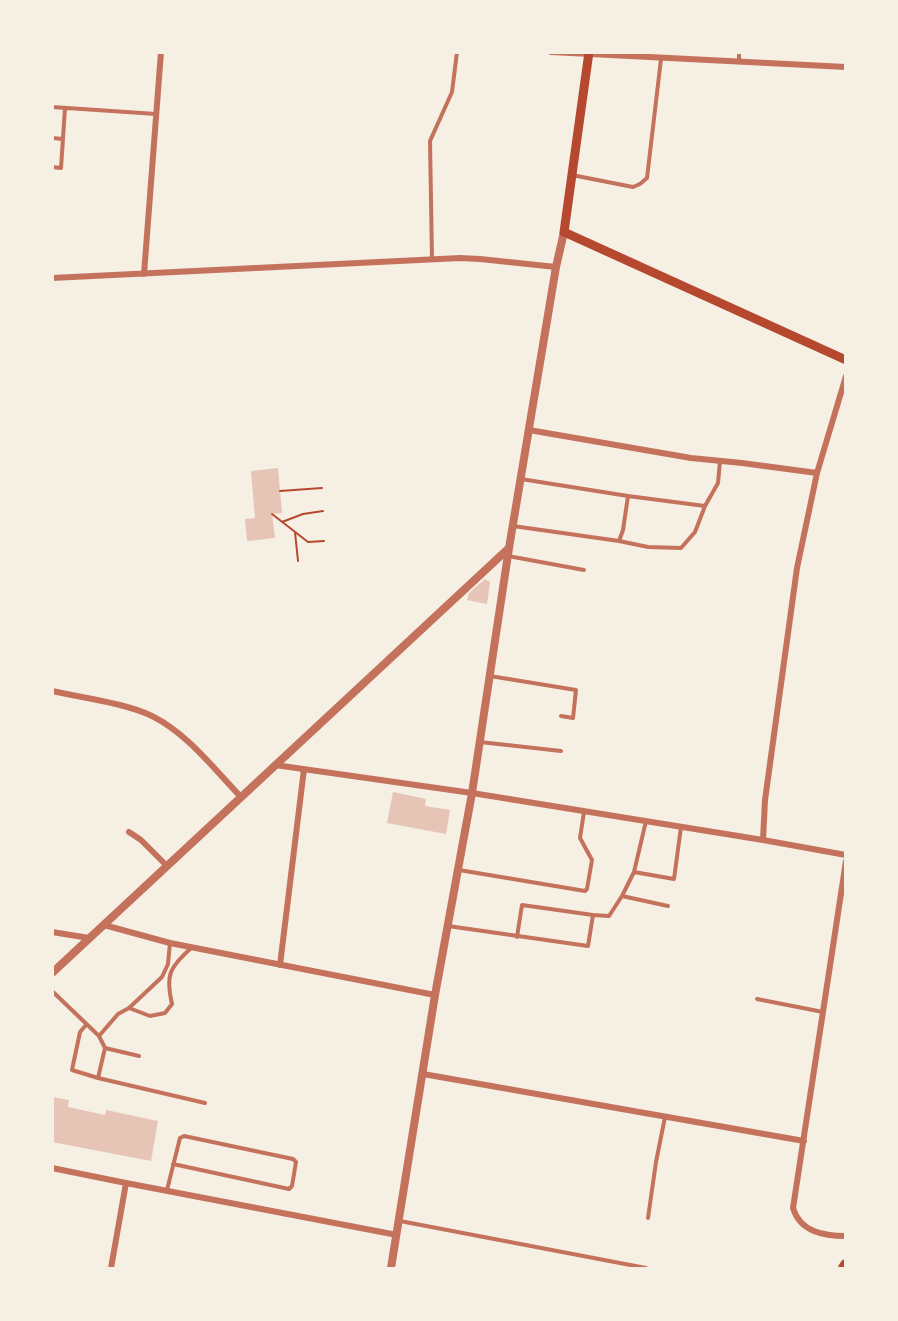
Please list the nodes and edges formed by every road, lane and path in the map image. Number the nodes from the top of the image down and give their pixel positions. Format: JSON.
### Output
{"nodes":[{"id":1,"x":161,"y":52,"type":"edge"},
{"id":2,"x":457,"y":52,"type":"edge"},
{"id":3,"x":551,"y":52,"type":"edge"},
{"id":4,"x":699,"y":52,"type":"edge"},
{"id":5,"x":739,"y":52,"type":"edge"},
{"id":6,"x":589,"y":54,"type":"edge"},
{"id":7,"x":661,"y":59,"type":"junction"},
{"id":8,"x":698,"y":60,"type":"junction"},
{"id":9,"x":739,"y":62,"type":"junction"},
{"id":10,"x":846,"y":67,"type":"edge"},
{"id":11,"x":52,"y":107,"type":"edge"},
{"id":12,"x":64,"y":108,"type":"junction"},
{"id":13,"x":156,"y":114,"type":"junction"},
{"id":14,"x":52,"y":138,"type":"edge"},
{"id":15,"x":63,"y":139,"type":"junction"},
{"id":16,"x":52,"y":167,"type":"edge"},
{"id":17,"x":572,"y":175,"type":"junction"},
{"id":18,"x":564,"y":232,"type":"junction"},
{"id":19,"x":432,"y":259,"type":"junction"},
{"id":20,"x":556,"y":267,"type":"junction"},
{"id":21,"x":144,"y":274,"type":"junction"},
{"id":22,"x":52,"y":278,"type":"edge"},
{"id":23,"x":846,"y":360,"type":"edge"},
{"id":24,"x":846,"y":376,"type":"edge"},
{"id":25,"x":529,"y":430,"type":"junction"},
{"id":26,"x":720,"y":461,"type":"junction"},
{"id":27,"x":817,"y":473,"type":"junction"},
{"id":28,"x":520,"y":479,"type":"junction"},
{"id":29,"x":322,"y":488,"type":"dead end"},
{"id":30,"x":280,"y":490,"type":"dead end"},
{"id":31,"x":628,"y":496,"type":"junction"},
{"id":32,"x":705,"y":506,"type":"junction"},
{"id":33,"x":323,"y":511,"type":"dead end"},
{"id":34,"x":272,"y":514,"type":"dead end"},
{"id":35,"x":282,"y":522,"type":"junction"},
{"id":36,"x":512,"y":526,"type":"junction"},
{"id":37,"x":295,"y":532,"type":"junction"},
{"id":38,"x":324,"y":541,"type":"dead end"},
{"id":39,"x":619,"y":541,"type":"junction"},
{"id":40,"x":508,"y":552,"type":"junction"},
{"id":41,"x":298,"y":561,"type":"dead end"},
{"id":42,"x":584,"y":570,"type":"dead end"},
{"id":43,"x":489,"y":676,"type":"junction"},
{"id":44,"x":52,"y":692,"type":"edge"},
{"id":45,"x":561,"y":716,"type":"dead end"},
{"id":46,"x":479,"y":742,"type":"junction"},
{"id":47,"x":561,"y":751,"type":"dead end"},
{"id":48,"x":275,"y":765,"type":"junction"},
{"id":49,"x":304,"y":769,"type":"junction"},
{"id":50,"x":472,"y":793,"type":"junction"},
{"id":51,"x":241,"y":797,"type":"junction"},
{"id":52,"x":584,"y":811,"type":"junction"},
{"id":53,"x":646,"y":821,"type":"junction"},
{"id":54,"x":681,"y":827,"type":"junction"},
{"id":55,"x":129,"y":832,"type":"dead end"},
{"id":56,"x":764,"y":840,"type":"junction"},
{"id":57,"x":846,"y":855,"type":"edge"},
{"id":58,"x":846,"y":861,"type":"edge"},
{"id":59,"x":167,"y":866,"type":"junction"},
{"id":60,"x":458,"y":870,"type":"junction"},
{"id":61,"x":634,"y":872,"type":"junction"},
{"id":62,"x":622,"y":896,"type":"junction"},
{"id":63,"x":668,"y":906,"type":"dead end"},
{"id":64,"x":593,"y":915,"type":"junction"},
{"id":65,"x":104,"y":925,"type":"junction"},
{"id":66,"x":447,"y":926,"type":"junction"},
{"id":67,"x":52,"y":932,"type":"edge"},
{"id":68,"x":517,"y":937,"type":"junction"},
{"id":69,"x":89,"y":938,"type":"junction"},
{"id":70,"x":170,"y":943,"type":"junction"},
{"id":71,"x":192,"y":947,"type":"junction"},
{"id":72,"x":280,"y":965,"type":"junction"},
{"id":73,"x":52,"y":973,"type":"edge"},
{"id":74,"x":52,"y":991,"type":"edge"},
{"id":75,"x":435,"y":994,"type":"junction"},
{"id":76,"x":757,"y":999,"type":"dead end"},
{"id":77,"x":129,"y":1008,"type":"junction"},
{"id":78,"x":823,"y":1012,"type":"junction"},
{"id":79,"x":86,"y":1025,"type":"junction"},
{"id":80,"x":99,"y":1036,"type":"junction"},
{"id":81,"x":105,"y":1048,"type":"junction"},
{"id":82,"x":139,"y":1056,"type":"dead end"},
{"id":83,"x":423,"y":1074,"type":"junction"},
{"id":84,"x":98,"y":1078,"type":"junction"},
{"id":85,"x":206,"y":1103,"type":"dead end"},
{"id":86,"x":665,"y":1117,"type":"junction"},
{"id":87,"x":804,"y":1141,"type":"junction"},
{"id":88,"x":173,"y":1164,"type":"junction"},
{"id":89,"x":52,"y":1168,"type":"edge"},
{"id":90,"x":126,"y":1183,"type":"junction"},
{"id":91,"x":167,"y":1191,"type":"junction"},
{"id":92,"x":648,"y":1218,"type":"dead end"},
{"id":93,"x":399,"y":1221,"type":"junction"},
{"id":94,"x":397,"y":1234,"type":"junction"},
{"id":95,"x":846,"y":1236,"type":"edge"},
{"id":96,"x":111,"y":1269,"type":"edge"},
{"id":97,"x":391,"y":1269,"type":"edge"},
{"id":98,"x":646,"y":1269,"type":"edge"}],
"edges":[{"from":1,"to":13,"type":"street"},
{"from":2,"to":19,"type":"lane"},
{"from":3,"to":6,"type":"street"},
{"from":4,"to":8,"type":"lane"},
{"from":5,"to":9,"type":"lane"},
{"from":6,"to":7,"type":"street"},
{"from":6,"to":17,"type":"main road"},
{"from":7,"to":8,"type":"street"},
{"from":7,"to":17,"type":"lane"},
{"from":8,"to":9,"type":"street"},
{"from":9,"to":10,"type":"street"},
{"from":11,"to":12,"type":"lane"},
{"from":12,"to":13,"type":"lane"},
{"from":12,"to":15,"type":"lane"},
{"from":13,"to":21,"type":"street"},
{"from":14,"to":15,"type":"lane"},
{"from":15,"to":16,"type":"lane"},
{"from":17,"to":18,"type":"main road"},
{"from":18,"to":20,"type":"street"},
{"from":18,"to":23,"type":"main road"},
{"from":19,"to":20,"type":"street"},
{"from":19,"to":21,"type":"street"},
{"from":20,"to":25,"type":"street"},
{"from":21,"to":22,"type":"street"},
{"from":24,"to":27,"type":"street"},
{"from":25,"to":26,"type":"street"},
{"from":25,"to":28,"type":"street"},
{"from":26,"to":27,"type":"street"},
{"from":26,"to":32,"type":"lane"},
{"from":27,"to":56,"type":"street"},
{"from":28,"to":31,"type":"lane"},
{"from":28,"to":36,"type":"street"},
{"from":29,"to":30,"type":"path"},
{"from":31,"to":32,"type":"lane"},
{"from":31,"to":39,"type":"lane"},
{"from":32,"to":39,"type":"lane"},
{"from":33,"to":35,"type":"path"},
{"from":34,"to":35,"type":"path"},
{"from":35,"to":37,"type":"path"},
{"from":36,"to":39,"type":"lane"},
{"from":36,"to":40,"type":"street"},
{"from":37,"to":38,"type":"path"},
{"from":37,"to":41,"type":"path"},
{"from":40,"to":42,"type":"lane"},
{"from":40,"to":43,"type":"street"},
{"from":40,"to":48,"type":"street"},
{"from":43,"to":45,"type":"lane"},
{"from":43,"to":46,"type":"street"},
{"from":44,"to":51,"type":"street"},
{"from":46,"to":47,"type":"lane"},
{"from":46,"to":50,"type":"street"},
{"from":48,"to":49,"type":"street"},
{"from":48,"to":51,"type":"street"},
{"from":49,"to":50,"type":"street"},
{"from":49,"to":72,"type":"street"},
{"from":50,"to":52,"type":"street"},
{"from":50,"to":60,"type":"street"},
{"from":51,"to":59,"type":"street"},
{"from":52,"to":53,"type":"street"},
{"from":52,"to":60,"type":"lane"},
{"from":53,"to":54,"type":"street"},
{"from":53,"to":61,"type":"lane"},
{"from":54,"to":56,"type":"street"},
{"from":54,"to":61,"type":"lane"},
{"from":55,"to":59,"type":"street"},
{"from":56,"to":57,"type":"street"},
{"from":58,"to":78,"type":"street"},
{"from":59,"to":65,"type":"street"},
{"from":60,"to":66,"type":"street"},
{"from":61,"to":62,"type":"lane"},
{"from":62,"to":63,"type":"lane"},
{"from":62,"to":64,"type":"lane"},
{"from":64,"to":68,"type":"lane"},
{"from":64,"to":68,"type":"lane"},
{"from":65,"to":69,"type":"street"},
{"from":65,"to":70,"type":"street"},
{"from":66,"to":68,"type":"lane"},
{"from":66,"to":75,"type":"street"},
{"from":67,"to":69,"type":"street"},
{"from":69,"to":73,"type":"street"},
{"from":70,"to":71,"type":"street"},
{"from":70,"to":77,"type":"lane"},
{"from":71,"to":72,"type":"street"},
{"from":71,"to":77,"type":"lane"},
{"from":72,"to":75,"type":"street"},
{"from":74,"to":79,"type":"lane"},
{"from":75,"to":83,"type":"street"},
{"from":76,"to":78,"type":"lane"},
{"from":77,"to":80,"type":"lane"},
{"from":78,"to":87,"type":"street"},
{"from":79,"to":80,"type":"lane"},
{"from":79,"to":84,"type":"lane"},
{"from":80,"to":81,"type":"lane"},
{"from":81,"to":82,"type":"lane"},
{"from":81,"to":84,"type":"lane"},
{"from":83,"to":86,"type":"street"},
{"from":83,"to":93,"type":"street"},
{"from":84,"to":85,"type":"lane"},
{"from":86,"to":87,"type":"street"},
{"from":86,"to":92,"type":"lane"},
{"from":87,"to":95,"type":"street"},
{"from":88,"to":88,"type":"lane"},
{"from":88,"to":91,"type":"lane"},
{"from":89,"to":90,"type":"street"},
{"from":90,"to":91,"type":"street"},
{"from":90,"to":96,"type":"street"},
{"from":91,"to":94,"type":"street"},
{"from":93,"to":94,"type":"street"},
{"from":93,"to":98,"type":"lane"},
{"from":94,"to":97,"type":"street"}]}
